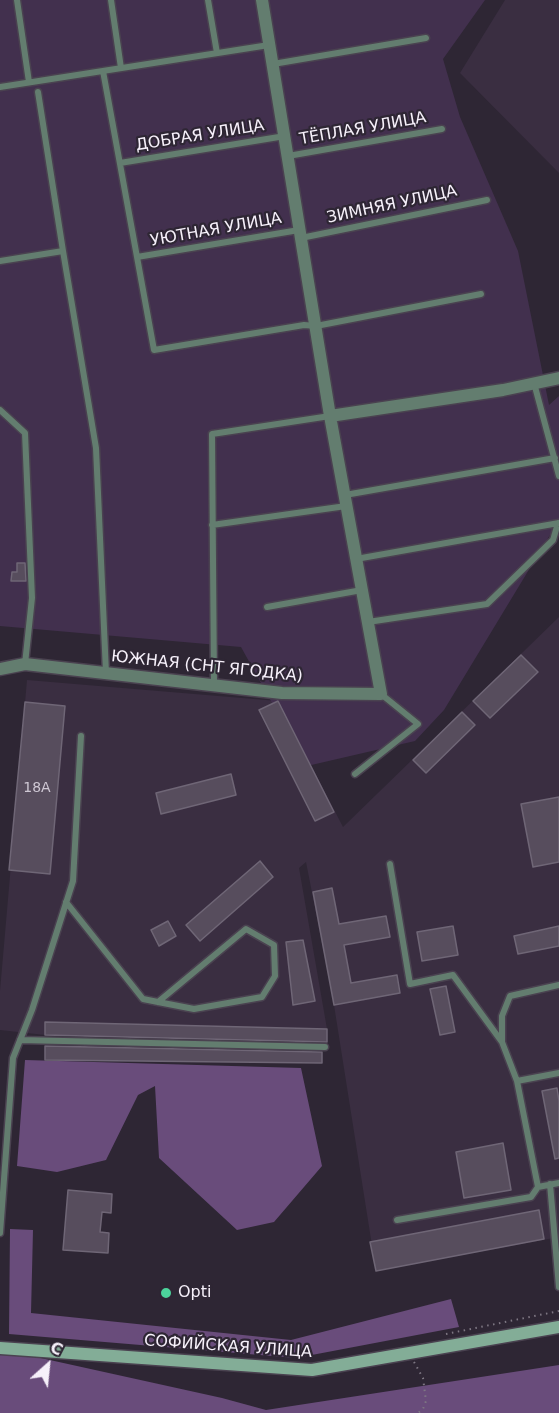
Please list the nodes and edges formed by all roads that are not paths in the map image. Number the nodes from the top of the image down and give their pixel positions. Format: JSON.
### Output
{"nodes":[{"id":1,"x":17,"y":0,"type":"edge"},
{"id":2,"x":111,"y":0,"type":"edge"},
{"id":3,"x":208,"y":0,"type":"edge"},
{"id":4,"x":262,"y":0,"type":"edge"},
{"id":5,"x":426,"y":38,"type":"dead end"},
{"id":6,"x":270,"y":45,"type":"junction"},
{"id":7,"x":217,"y":53,"type":"junction"},
{"id":8,"x":273,"y":64,"type":"junction"},
{"id":9,"x":121,"y":68,"type":"junction"},
{"id":10,"x":103,"y":71,"type":"junction"},
{"id":11,"x":29,"y":82,"type":"junction"},
{"id":12,"x":0,"y":87,"type":"edge"},
{"id":13,"x":38,"y":92,"type":"dead end"},
{"id":14,"x":442,"y":129,"type":"dead end"},
{"id":15,"x":285,"y":136,"type":"junction"},
{"id":16,"x":288,"y":156,"type":"junction"},
{"id":17,"x":120,"y":163,"type":"junction"},
{"id":18,"x":488,"y":200,"type":"dead end"},
{"id":19,"x":301,"y":234,"type":"junction"},
{"id":20,"x":63,"y":251,"type":"junction"},
{"id":21,"x":137,"y":257,"type":"junction"},
{"id":22,"x":0,"y":261,"type":"edge"},
{"id":23,"x":481,"y":294,"type":"dead end"},
{"id":24,"x":316,"y":326,"type":"junction"},
{"id":25,"x":559,"y":378,"type":"edge"},
{"id":26,"x":534,"y":383,"type":"junction"},
{"id":27,"x":0,"y":410,"type":"edge"},
{"id":28,"x":330,"y":416,"type":"junction"},
{"id":29,"x":555,"y":458,"type":"junction"},
{"id":30,"x":559,"y":476,"type":"edge"},
{"id":31,"x":345,"y":501,"type":"junction"},
{"id":32,"x":558,"y":523,"type":"edge"},
{"id":33,"x":212,"y":525,"type":"junction"},
{"id":34,"x":356,"y":560,"type":"junction"},
{"id":35,"x":362,"y":590,"type":"junction"},
{"id":36,"x":267,"y":607,"type":"dead end"},
{"id":37,"x":368,"y":622,"type":"junction"},
{"id":38,"x":25,"y":664,"type":"junction"},
{"id":39,"x":0,"y":669,"type":"edge"},
{"id":40,"x":106,"y":673,"type":"junction"},
{"id":41,"x":214,"y":685,"type":"junction"},
{"id":42,"x":381,"y":694,"type":"junction"},
{"id":43,"x":81,"y":736,"type":"dead end"},
{"id":44,"x":355,"y":774,"type":"dead end"},
{"id":45,"x":390,"y":864,"type":"dead end"},
{"id":46,"x":66,"y":902,"type":"junction"},
{"id":47,"x":559,"y":985,"type":"edge"},
{"id":48,"x":158,"y":1002,"type":"junction"},
{"id":49,"x":20,"y":1040,"type":"junction"},
{"id":50,"x":502,"y":1042,"type":"junction"},
{"id":51,"x":325,"y":1047,"type":"dead end"},
{"id":52,"x":559,"y":1073,"type":"edge"},
{"id":53,"x":517,"y":1081,"type":"junction"},
{"id":54,"x":559,"y":1183,"type":"edge"},
{"id":55,"x":550,"y":1184,"type":"junction"},
{"id":56,"x":538,"y":1187,"type":"junction"},
{"id":57,"x":397,"y":1220,"type":"dead end"},
{"id":58,"x":0,"y":1233,"type":"edge"},
{"id":59,"x":559,"y":1287,"type":"edge"},
{"id":60,"x":559,"y":1327,"type":"edge"},
{"id":61,"x":0,"y":1348,"type":"edge"}],
"edges":[{"from":1,"to":11,"type":"lane"},
{"from":2,"to":9,"type":"lane"},
{"from":3,"to":7,"type":"lane"},
{"from":4,"to":6,"type":"street"},
{"from":5,"to":8,"type":"lane"},
{"from":6,"to":7,"type":"lane"},
{"from":6,"to":8,"type":"street"},
{"from":7,"to":9,"type":"lane"},
{"from":8,"to":15,"type":"street"},
{"from":9,"to":10,"type":"lane"},
{"from":10,"to":11,"type":"lane"},
{"from":10,"to":17,"type":"lane"},
{"from":11,"to":12,"type":"lane"},
{"from":13,"to":20,"type":"lane"},
{"from":14,"to":16,"type":"lane","name":"ТЁПЛАЯ УЛИЦА"},
{"from":15,"to":16,"type":"street"},
{"from":15,"to":17,"type":"lane","name":"ДОБРАЯ УЛИЦА"},
{"from":16,"to":19,"type":"street"},
{"from":17,"to":21,"type":"lane"},
{"from":18,"to":19,"type":"lane","name":"ЗИМНЯЯ УЛИЦА"},
{"from":19,"to":21,"type":"lane","name":"УЮТНАЯ УЛИЦА"},
{"from":19,"to":24,"type":"street"},
{"from":20,"to":22,"type":"lane"},
{"from":20,"to":40,"type":"lane"},
{"from":21,"to":24,"type":"lane"},
{"from":23,"to":24,"type":"lane"},
{"from":24,"to":28,"type":"street"},
{"from":25,"to":26,"type":"street"},
{"from":26,"to":28,"type":"street"},
{"from":26,"to":29,"type":"lane"},
{"from":27,"to":38,"type":"lane"},
{"from":28,"to":31,"type":"street"},
{"from":28,"to":33,"type":"lane"},
{"from":29,"to":30,"type":"lane"},
{"from":29,"to":31,"type":"lane"},
{"from":31,"to":33,"type":"lane"},
{"from":31,"to":34,"type":"street"},
{"from":32,"to":34,"type":"lane"},
{"from":32,"to":37,"type":"lane"},
{"from":33,"to":41,"type":"lane"},
{"from":34,"to":35,"type":"street"},
{"from":35,"to":36,"type":"lane"},
{"from":35,"to":37,"type":"street"},
{"from":37,"to":42,"type":"street"},
{"from":38,"to":39,"type":"street","name":"ЮЖНАЯ (СНТ ЯГОДКА)"},
{"from":38,"to":40,"type":"street","name":"ЮЖНАЯ (СНТ ЯГОДКА)"},
{"from":40,"to":41,"type":"street","name":"ЮЖНАЯ (СНТ ЯГОДКА)"},
{"from":41,"to":42,"type":"street","name":"ЮЖНАЯ (СНТ ЯГОДКА)"},
{"from":42,"to":44,"type":"lane"},
{"from":43,"to":46,"type":"lane"},
{"from":45,"to":50,"type":"lane"},
{"from":46,"to":48,"type":"lane"},
{"from":46,"to":49,"type":"lane"},
{"from":47,"to":50,"type":"lane"},
{"from":48,"to":48,"type":"lane"},
{"from":49,"to":51,"type":"lane"},
{"from":49,"to":58,"type":"lane"},
{"from":50,"to":53,"type":"lane"},
{"from":52,"to":53,"type":"lane"},
{"from":53,"to":56,"type":"lane"},
{"from":54,"to":55,"type":"lane"},
{"from":55,"to":56,"type":"lane"},
{"from":55,"to":59,"type":"lane"},
{"from":56,"to":57,"type":"lane"},
{"from":60,"to":61,"type":"main road","name":"СОФИЙСКАЯ УЛИЦА"}]}
